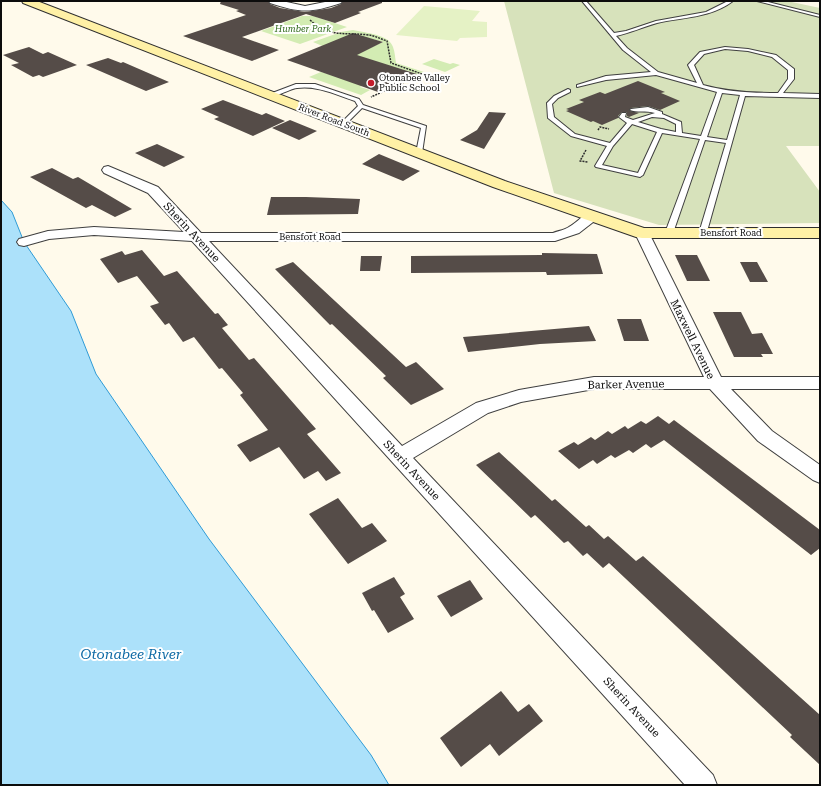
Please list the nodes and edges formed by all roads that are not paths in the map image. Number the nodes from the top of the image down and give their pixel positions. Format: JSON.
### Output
{"nodes":[{"id":1,"x":27,"y":1,"type":"edge"},
{"id":2,"x":273,"y":1,"type":"edge"},
{"id":3,"x":338,"y":1,"type":"edge"},
{"id":4,"x":584,"y":1,"type":"edge"},
{"id":5,"x":731,"y":1,"type":"edge"},
{"id":6,"x":759,"y":1,"type":"edge"},
{"id":7,"x":820,"y":16,"type":"edge"},
{"id":8,"x":612,"y":35,"type":"junction"},
{"id":9,"x":656,"y":73,"type":"junction"},
{"id":10,"x":579,"y":86,"type":"dead end"},
{"id":11,"x":701,"y":86,"type":"junction"},
{"id":12,"x":568,"y":91,"type":"dead end"},
{"id":13,"x":720,"y":91,"type":"junction"},
{"id":14,"x":743,"y":94,"type":"junction"},
{"id":15,"x":270,"y":95,"type":"junction"},
{"id":16,"x":779,"y":95,"type":"junction"},
{"id":17,"x":820,"y":96,"type":"edge"},
{"id":18,"x":361,"y":106,"type":"junction"},
{"id":19,"x":634,"y":110,"type":"dead end"},
{"id":20,"x":624,"y":114,"type":"dead end"},
{"id":21,"x":669,"y":116,"type":"junction"},
{"id":22,"x":631,"y":122,"type":"junction"},
{"id":23,"x":343,"y":124,"type":"junction"},
{"id":24,"x":660,"y":131,"type":"junction"},
{"id":25,"x":679,"y":134,"type":"junction"},
{"id":26,"x":704,"y":137,"type":"junction"},
{"id":27,"x":729,"y":142,"type":"junction"},
{"id":28,"x":611,"y":145,"type":"junction"},
{"id":29,"x":419,"y":153,"type":"junction"},
{"id":30,"x":108,"y":170,"type":"dead end"},
{"id":31,"x":592,"y":216,"type":"junction"},
{"id":32,"x":669,"y":233,"type":"junction"},
{"id":33,"x":703,"y":233,"type":"junction"},
{"id":34,"x":820,"y":233,"type":"edge"},
{"id":35,"x":642,"y":234,"type":"junction"},
{"id":36,"x":197,"y":237,"type":"junction"},
{"id":37,"x":24,"y":242,"type":"dead end"},
{"id":38,"x":820,"y":383,"type":"edge"},
{"id":39,"x":716,"y":384,"type":"junction"},
{"id":40,"x":400,"y":457,"type":"junction"},
{"id":41,"x":820,"y":475,"type":"edge"},
{"id":42,"x":703,"y":785,"type":"edge"}],
"edges":[{"from":1,"to":15,"type":"street","name":"River Road South"},
{"from":2,"to":3,"type":"street"},
{"from":4,"to":8,"type":"lane"},
{"from":5,"to":8,"type":"lane"},
{"from":6,"to":7,"type":"lane"},
{"from":8,"to":9,"type":"lane"},
{"from":9,"to":10,"type":"lane"},
{"from":9,"to":11,"type":"lane"},
{"from":11,"to":13,"type":"lane"},
{"from":11,"to":16,"type":"lane"},
{"from":12,"to":28,"type":"lane"},
{"from":13,"to":14,"type":"lane"},
{"from":13,"to":26,"type":"lane"},
{"from":14,"to":16,"type":"lane"},
{"from":14,"to":27,"type":"lane"},
{"from":15,"to":18,"type":"lane"},
{"from":15,"to":23,"type":"street","name":"River Road South"},
{"from":16,"to":17,"type":"lane"},
{"from":18,"to":23,"type":"lane"},
{"from":18,"to":29,"type":"lane"},
{"from":19,"to":21,"type":"lane"},
{"from":20,"to":22,"type":"lane"},
{"from":21,"to":22,"type":"lane"},
{"from":21,"to":25,"type":"lane"},
{"from":22,"to":24,"type":"lane"},
{"from":22,"to":28,"type":"lane"},
{"from":23,"to":29,"type":"street","name":"River Road South"},
{"from":24,"to":25,"type":"lane"},
{"from":24,"to":28,"type":"lane"},
{"from":25,"to":26,"type":"lane"},
{"from":26,"to":27,"type":"lane"},
{"from":26,"to":32,"type":"lane"},
{"from":27,"to":33,"type":"lane"},
{"from":29,"to":31,"type":"street","name":"River Road South"},
{"from":30,"to":36,"type":"street","name":"Sherin Avenue"},
{"from":31,"to":35,"type":"street","name":"River Road South"},
{"from":31,"to":36,"type":"street","name":"Bensfort Road"},
{"from":32,"to":33,"type":"street","name":"Bensfort Road"},
{"from":32,"to":35,"type":"street","name":"Bensfort Road"},
{"from":33,"to":34,"type":"street","name":"Bensfort Road"},
{"from":35,"to":39,"type":"street","name":"Maxwell Avenue"},
{"from":36,"to":37,"type":"street","name":"Bensfort Road"},
{"from":36,"to":40,"type":"street","name":"Sherin Avenue"},
{"from":38,"to":39,"type":"street","name":"Barker Avenue"},
{"from":39,"to":40,"type":"street","name":"Barker Avenue"},
{"from":39,"to":41,"type":"street","name":"Maxwell Avenue"},
{"from":40,"to":42,"type":"street","name":"Sherin Avenue"}]}
